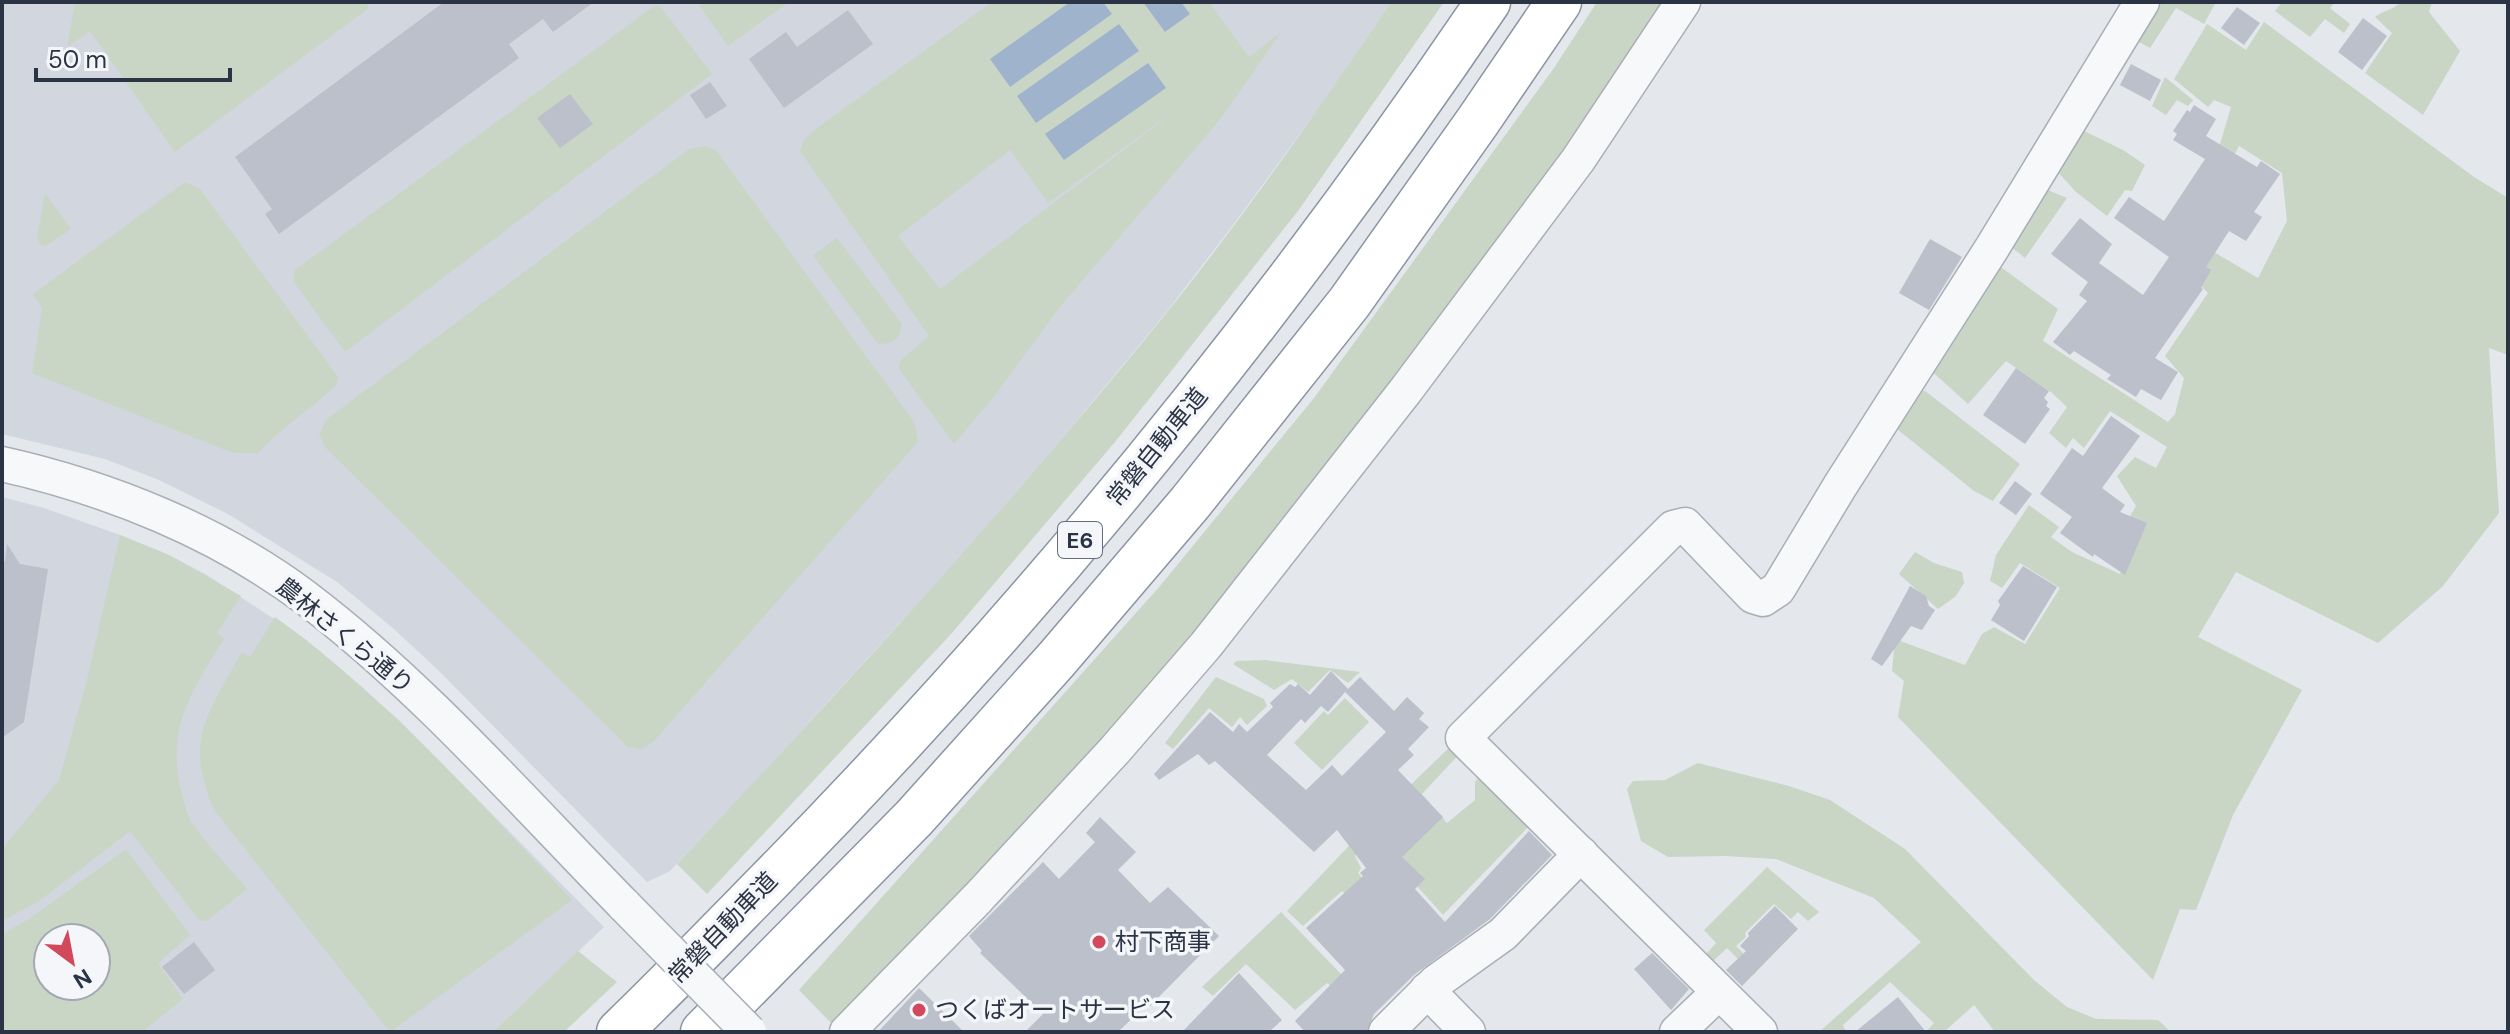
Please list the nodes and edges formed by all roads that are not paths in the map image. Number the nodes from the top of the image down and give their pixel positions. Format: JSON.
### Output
{"nodes":[{"id":1,"x":1488,"y":2,"type":"edge"},
{"id":2,"x":1559,"y":2,"type":"edge"},
{"id":3,"x":1683,"y":2,"type":"edge"},
{"id":4,"x":2142,"y":2,"type":"edge"},
{"id":5,"x":2,"y":464,"type":"edge"},
{"id":6,"x":1581,"y":854,"type":"junction"},
{"id":7,"x":1427,"y":990,"type":"junction"},
{"id":8,"x":1719,"y":992,"type":"junction"},
{"id":9,"x":619,"y":1032,"type":"edge"},
{"id":10,"x":703,"y":1032,"type":"edge"},
{"id":11,"x":749,"y":1032,"type":"edge"},
{"id":12,"x":847,"y":1032,"type":"edge"},
{"id":13,"x":1386,"y":1032,"type":"edge"},
{"id":14,"x":1468,"y":1032,"type":"edge"},
{"id":15,"x":1677,"y":1032,"type":"edge"},
{"id":16,"x":1760,"y":1032,"type":"edge"}],
"edges":[{"from":1,"to":9,"type":"highway","name":"常磐自動車道","number":"E6"},
{"from":2,"to":10,"type":"highway","number":"E6"},
{"from":3,"to":12,"type":"street"},
{"from":4,"to":6,"type":"street"},
{"from":5,"to":11,"type":"street","name":"農林さくら通り","bridge":true},
{"from":6,"to":7,"type":"street"},
{"from":6,"to":8,"type":"street"},
{"from":7,"to":13,"type":"street"},
{"from":7,"to":14,"type":"street"},
{"from":8,"to":15,"type":"street"},
{"from":8,"to":16,"type":"street"}]}
